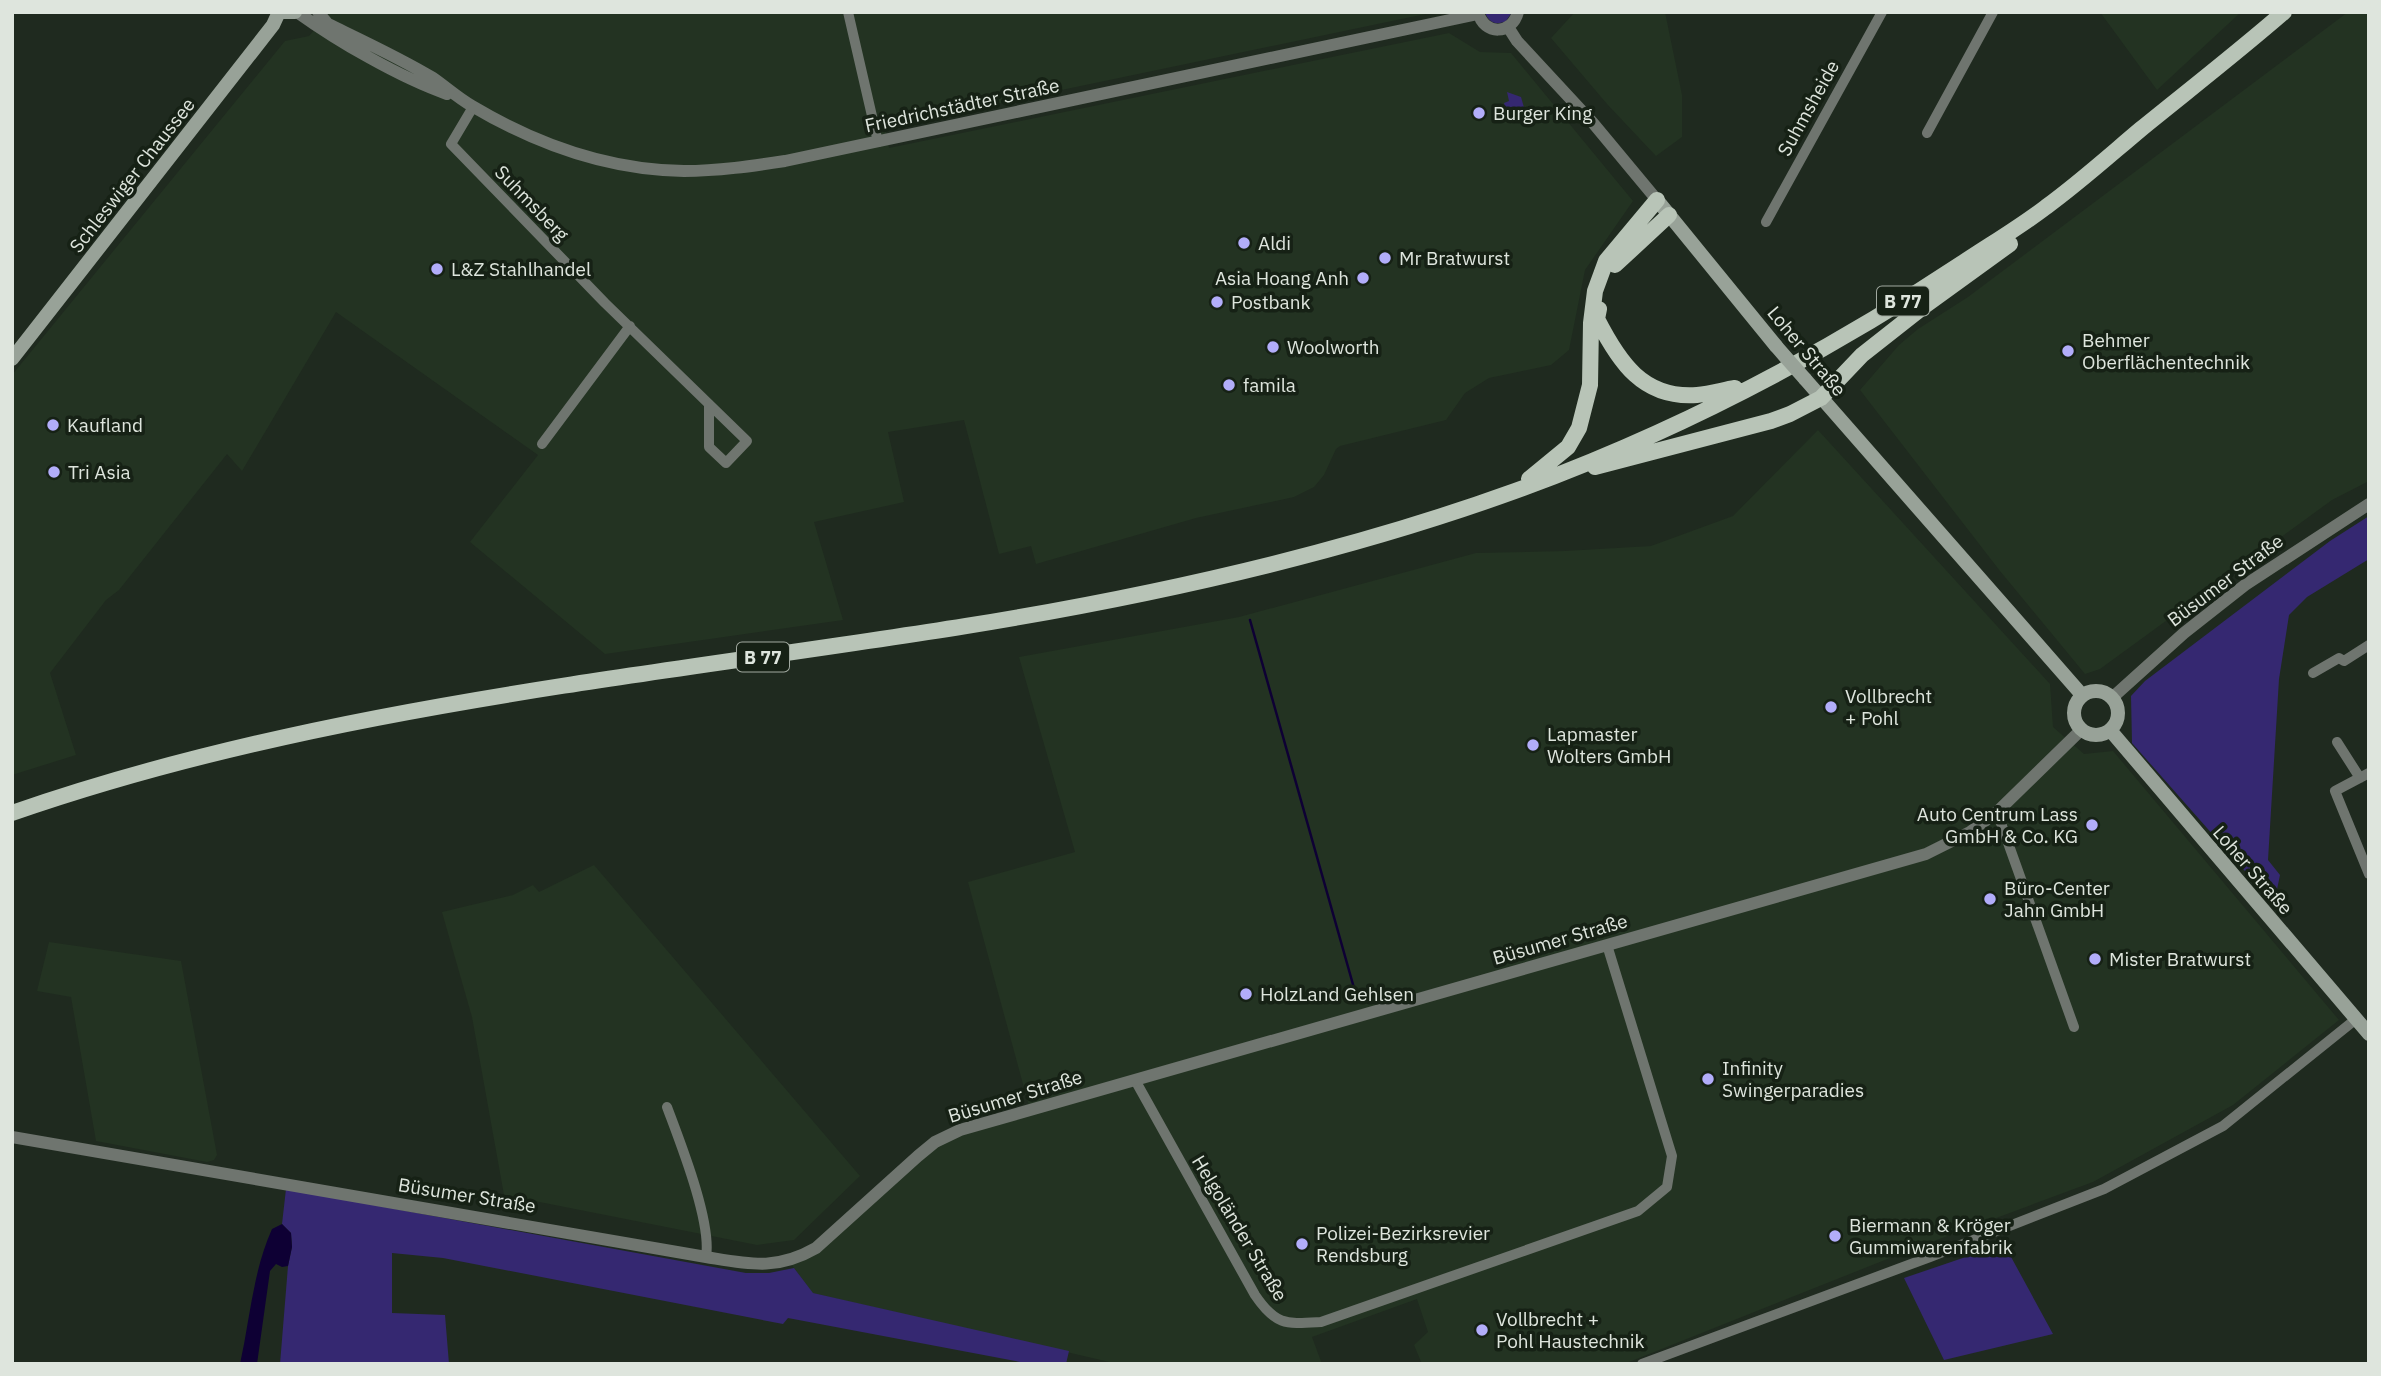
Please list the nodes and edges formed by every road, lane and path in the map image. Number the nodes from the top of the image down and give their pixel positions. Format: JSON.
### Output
{"nodes":[{"id":1,"x":282,"y":12,"type":"edge"},
{"id":2,"x":296,"y":12,"type":"edge"},
{"id":3,"x":318,"y":12,"type":"edge"},
{"id":4,"x":848,"y":12,"type":"edge"},
{"id":5,"x":1518,"y":12,"type":"edge"},
{"id":6,"x":1882,"y":12,"type":"edge"},
{"id":7,"x":1993,"y":12,"type":"edge"},
{"id":8,"x":2284,"y":12,"type":"edge"},
{"id":9,"x":1478,"y":13,"type":"edge"},
{"id":10,"x":1508,"y":27,"type":"junction"},
{"id":11,"x":460,"y":99,"type":"junction"},
{"id":12,"x":473,"y":107,"type":"junction"},
{"id":13,"x":1927,"y":132,"type":"dead end"},
{"id":14,"x":878,"y":142,"type":"junction"},
{"id":15,"x":1657,"y":200,"type":"junction"},
{"id":16,"x":2045,"y":208,"type":"junction"},
{"id":17,"x":1669,"y":215,"type":"junction"},
{"id":18,"x":1766,"y":222,"type":"dead end"},
{"id":19,"x":630,"y":326,"type":"junction"},
{"id":20,"x":12,"y":359,"type":"edge"},
{"id":21,"x":1754,"y":385,"type":"junction"},
{"id":22,"x":1821,"y":398,"type":"junction"},
{"id":23,"x":709,"y":404,"type":"junction"},
{"id":24,"x":542,"y":444,"type":"dead end"},
{"id":25,"x":1535,"y":483,"type":"junction"},
{"id":26,"x":1512,"y":492,"type":"junction"},
{"id":27,"x":2369,"y":504,"type":"edge"},
{"id":28,"x":2369,"y":645,"type":"edge"},
{"id":29,"x":2313,"y":673,"type":"dead end"},
{"id":30,"x":2082,"y":695,"type":"junction"},
{"id":31,"x":2113,"y":697,"type":"junction"},
{"id":32,"x":2081,"y":730,"type":"junction"},
{"id":33,"x":2110,"y":730,"type":"junction"},
{"id":34,"x":2337,"y":742,"type":"dead end"},
{"id":35,"x":2364,"y":776,"type":"edge"},
{"id":36,"x":1997,"y":812,"type":"junction"},
{"id":37,"x":12,"y":813,"type":"edge"},
{"id":38,"x":2369,"y":874,"type":"edge"},
{"id":39,"x":1607,"y":945,"type":"junction"},
{"id":40,"x":2356,"y":1019,"type":"junction"},
{"id":41,"x":2074,"y":1027,"type":"dead end"},
{"id":42,"x":2369,"y":1034,"type":"edge"},
{"id":43,"x":1135,"y":1080,"type":"junction"},
{"id":44,"x":667,"y":1107,"type":"dead end"},
{"id":45,"x":12,"y":1137,"type":"edge"},
{"id":46,"x":706,"y":1257,"type":"junction"},
{"id":47,"x":1642,"y":1364,"type":"edge"}],
"edges":[{"from":1,"to":2,"type":"main road"},
{"from":1,"to":20,"type":"main road","name":"Schleswiger Chaussee"},
{"from":2,"to":11,"type":"street","name":"Friedrichstädter Straße"},
{"from":3,"to":11,"type":"street","name":"Friedrichstädter Straße"},
{"from":4,"to":14,"type":"street"},
{"from":5,"to":10,"type":"street"},
{"from":6,"to":18,"type":"street","name":"Suhmsheide"},
{"from":7,"to":13,"type":"street"},
{"from":8,"to":16,"type":"main road","number":"B 77"},
{"from":9,"to":10,"type":"street"},
{"from":9,"to":14,"type":"street","name":"Friedrichstädter Straße"},
{"from":10,"to":15,"type":"street","name":"Loher Straße"},
{"from":11,"to":12,"type":"street","name":"Friedrichstädter Straße"},
{"from":12,"to":14,"type":"street","name":"Friedrichstädter Straße"},
{"from":12,"to":19,"type":"street","name":"Suhmsberg"},
{"from":15,"to":17,"type":"main road","name":"Loher Straße"},
{"from":15,"to":26,"type":"main road"},
{"from":16,"to":21,"type":"main road","number":"B 77"},
{"from":16,"to":22,"type":"main road"},
{"from":17,"to":21,"type":"main road"},
{"from":17,"to":22,"type":"main road","name":"Loher Straße","bridge":true},
{"from":19,"to":23,"type":"street","name":"Suhmsberg"},
{"from":19,"to":24,"type":"street"},
{"from":21,"to":25,"type":"main road","number":"B 77"},
{"from":22,"to":25,"type":"main road"},
{"from":22,"to":30,"type":"main road","name":"Loher Straße"},
{"from":23,"to":23,"type":"street","name":"Suhmsberg"},
{"from":25,"to":26,"type":"main road","number":"B 77"},
{"from":26,"to":37,"type":"main road","number":"B 77"},
{"from":27,"to":31,"type":"street","name":"Büsumer Straße"},
{"from":28,"to":29,"type":"street"},
{"from":30,"to":31,"type":"main road"},
{"from":30,"to":32,"type":"main road"},
{"from":31,"to":33,"type":"main road"},
{"from":32,"to":33,"type":"main road"},
{"from":32,"to":36,"type":"street","name":"Büsumer Straße"},
{"from":33,"to":40,"type":"main road","name":"Loher Straße"},
{"from":34,"to":35,"type":"street"},
{"from":35,"to":38,"type":"street"},
{"from":36,"to":39,"type":"street","name":"Büsumer Straße"},
{"from":36,"to":41,"type":"street"},
{"from":39,"to":43,"type":"street","name":"Büsumer Straße"},
{"from":39,"to":43,"type":"street","name":"Helgoländer Straße"},
{"from":40,"to":42,"type":"main road","name":"Loher Straße"},
{"from":40,"to":47,"type":"street"},
{"from":43,"to":46,"type":"street","name":"Büsumer Straße"},
{"from":44,"to":46,"type":"street"},
{"from":45,"to":46,"type":"street","name":"Büsumer Straße"}]}
